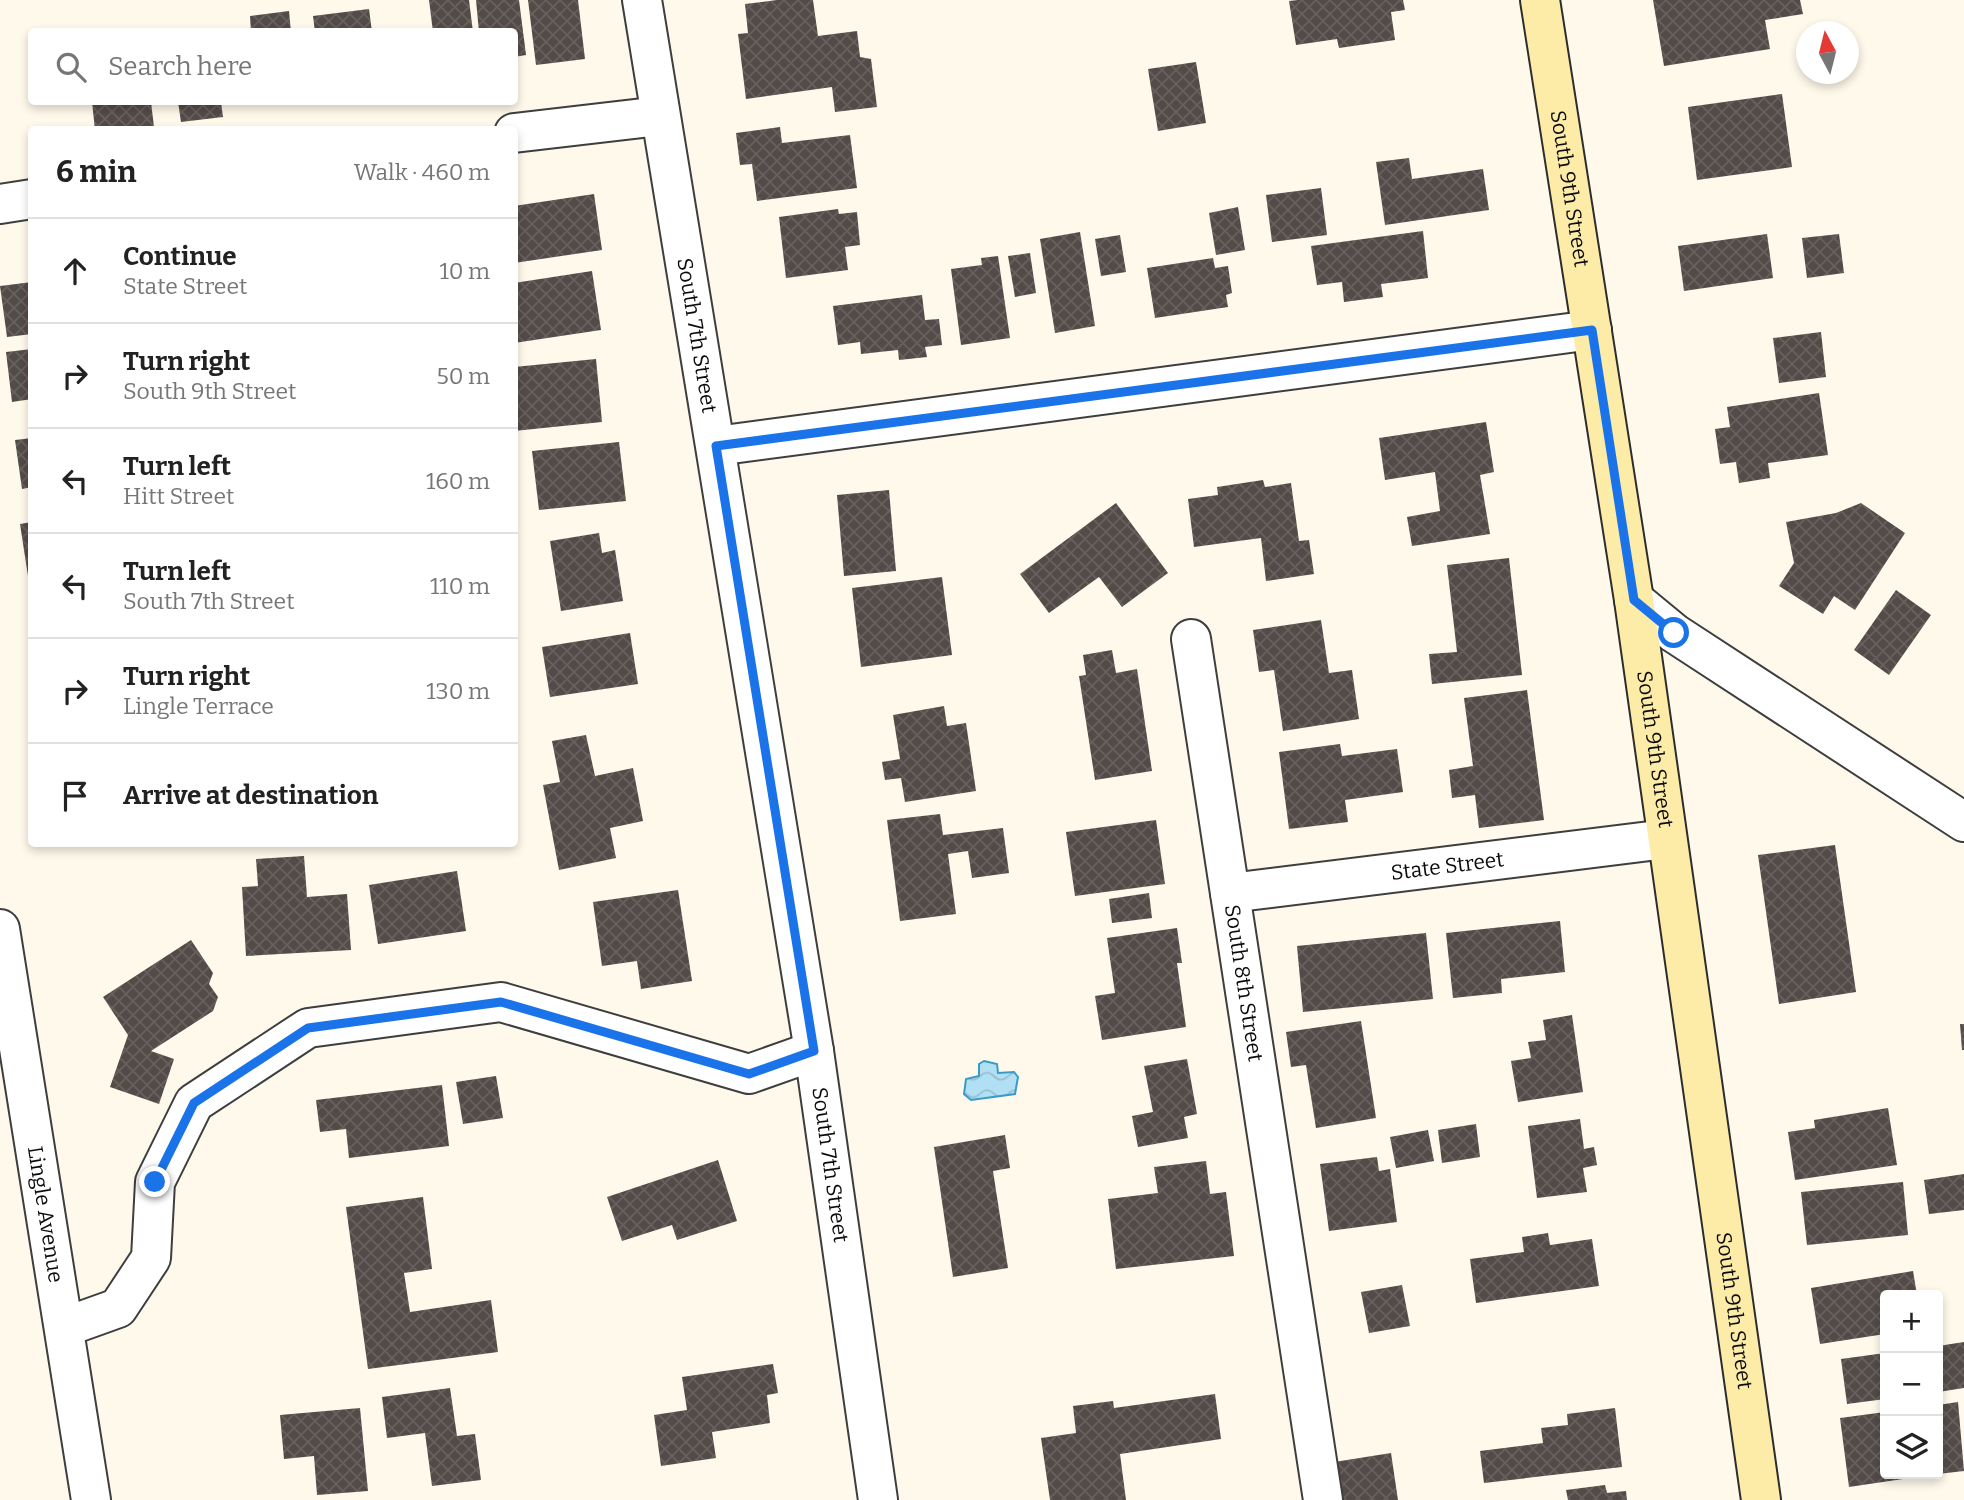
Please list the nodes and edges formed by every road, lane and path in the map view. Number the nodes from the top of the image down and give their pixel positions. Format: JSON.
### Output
{"nodes":[{"id":1,"x":642,"y":0,"type":"edge"},
{"id":2,"x":1540,"y":0,"type":"edge"},
{"id":3,"x":660,"y":116,"type":"junction"},
{"id":4,"x":518,"y":133,"type":"edge"},
{"id":5,"x":28,"y":200,"type":"edge"},
{"id":6,"x":0,"y":204,"type":"edge"},
{"id":7,"x":1592,"y":330,"type":"junction"},
{"id":8,"x":716,"y":446,"type":"junction"},
{"id":9,"x":1634,"y":600,"type":"junction"},
{"id":10,"x":1191,"y":639,"type":"dead end"},
{"id":11,"x":1964,"y":822,"type":"edge"},
{"id":12,"x":1666,"y":839,"type":"junction"},
{"id":13,"x":1230,"y":893,"type":"junction"},
{"id":14,"x":0,"y":929,"type":"edge"},
{"id":15,"x":814,"y":1051,"type":"junction"},
{"id":16,"x":65,"y":1327,"type":"junction"},
{"id":17,"x":91,"y":1500,"type":"edge"},
{"id":18,"x":878,"y":1500,"type":"edge"},
{"id":19,"x":1323,"y":1500,"type":"edge"},
{"id":20,"x":1761,"y":1500,"type":"edge"}],
"edges":[{"from":1,"to":3,"type":"street","name":"South 7th Street"},
{"from":2,"to":7,"type":"street","name":"South 9th Street"},
{"from":3,"to":4,"type":"street"},
{"from":3,"to":8,"type":"street","name":"South 7th Street"},
{"from":5,"to":6,"type":"street"},
{"from":7,"to":8,"type":"street"},
{"from":7,"to":9,"type":"street","name":"South 9th Street"},
{"from":8,"to":15,"type":"street","name":"South 7th Street"},
{"from":9,"to":11,"type":"street"},
{"from":9,"to":12,"type":"street","name":"South 9th Street"},
{"from":10,"to":13,"type":"street","name":"South 8th Street"},
{"from":12,"to":13,"type":"street","name":"State Street"},
{"from":12,"to":20,"type":"street","name":"South 9th Street"},
{"from":13,"to":19,"type":"street","name":"South 8th Street"},
{"from":14,"to":16,"type":"street","name":"Lingle Avenue"},
{"from":15,"to":16,"type":"street"},
{"from":15,"to":18,"type":"street","name":"South 7th Street"},
{"from":16,"to":17,"type":"street","name":"Lingle Avenue"}]}
